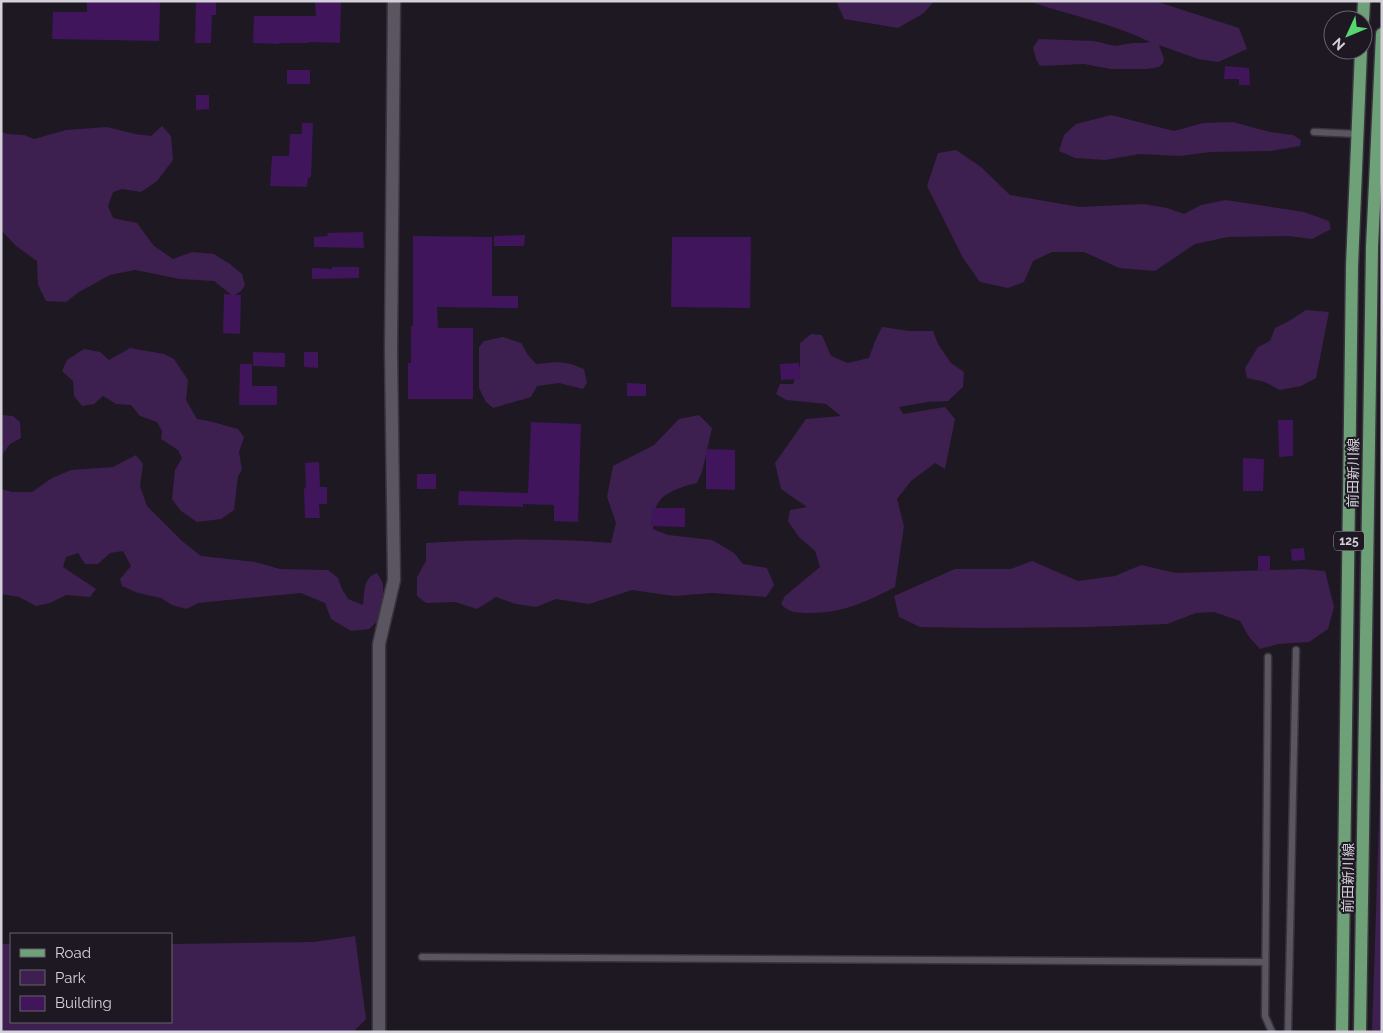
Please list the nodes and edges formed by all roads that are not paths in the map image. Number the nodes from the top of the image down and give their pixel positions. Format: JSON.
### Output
{"nodes":[{"id":1,"x":394,"y":1,"type":"edge"},
{"id":2,"x":1382,"y":34,"type":"edge"},
{"id":3,"x":1362,"y":60,"type":"edge"},
{"id":4,"x":1314,"y":132,"type":"dead end"},
{"id":5,"x":1358,"y":134,"type":"junction"},
{"id":6,"x":1296,"y":650,"type":"dead end"},
{"id":7,"x":1268,"y":657,"type":"dead end"},
{"id":8,"x":422,"y":957,"type":"dead end"},
{"id":9,"x":1265,"y":962,"type":"junction"},
{"id":10,"x":379,"y":1032,"type":"edge"},
{"id":11,"x":1272,"y":1032,"type":"edge"},
{"id":12,"x":1288,"y":1032,"type":"edge"},
{"id":13,"x":1342,"y":1032,"type":"edge"},
{"id":14,"x":1360,"y":1032,"type":"edge"}],
"edges":[{"from":1,"to":10,"type":"street"},
{"from":2,"to":14,"type":"main road","name":"前田新川線","number":"125"},
{"from":3,"to":5,"type":"main road","name":"前田新川線","number":"125"},
{"from":4,"to":5,"type":"lane"},
{"from":5,"to":13,"type":"main road","name":"前田新川線","number":"125"},
{"from":6,"to":12,"type":"lane"},
{"from":7,"to":9,"type":"lane"},
{"from":8,"to":9,"type":"lane"},
{"from":9,"to":11,"type":"lane"}]}
